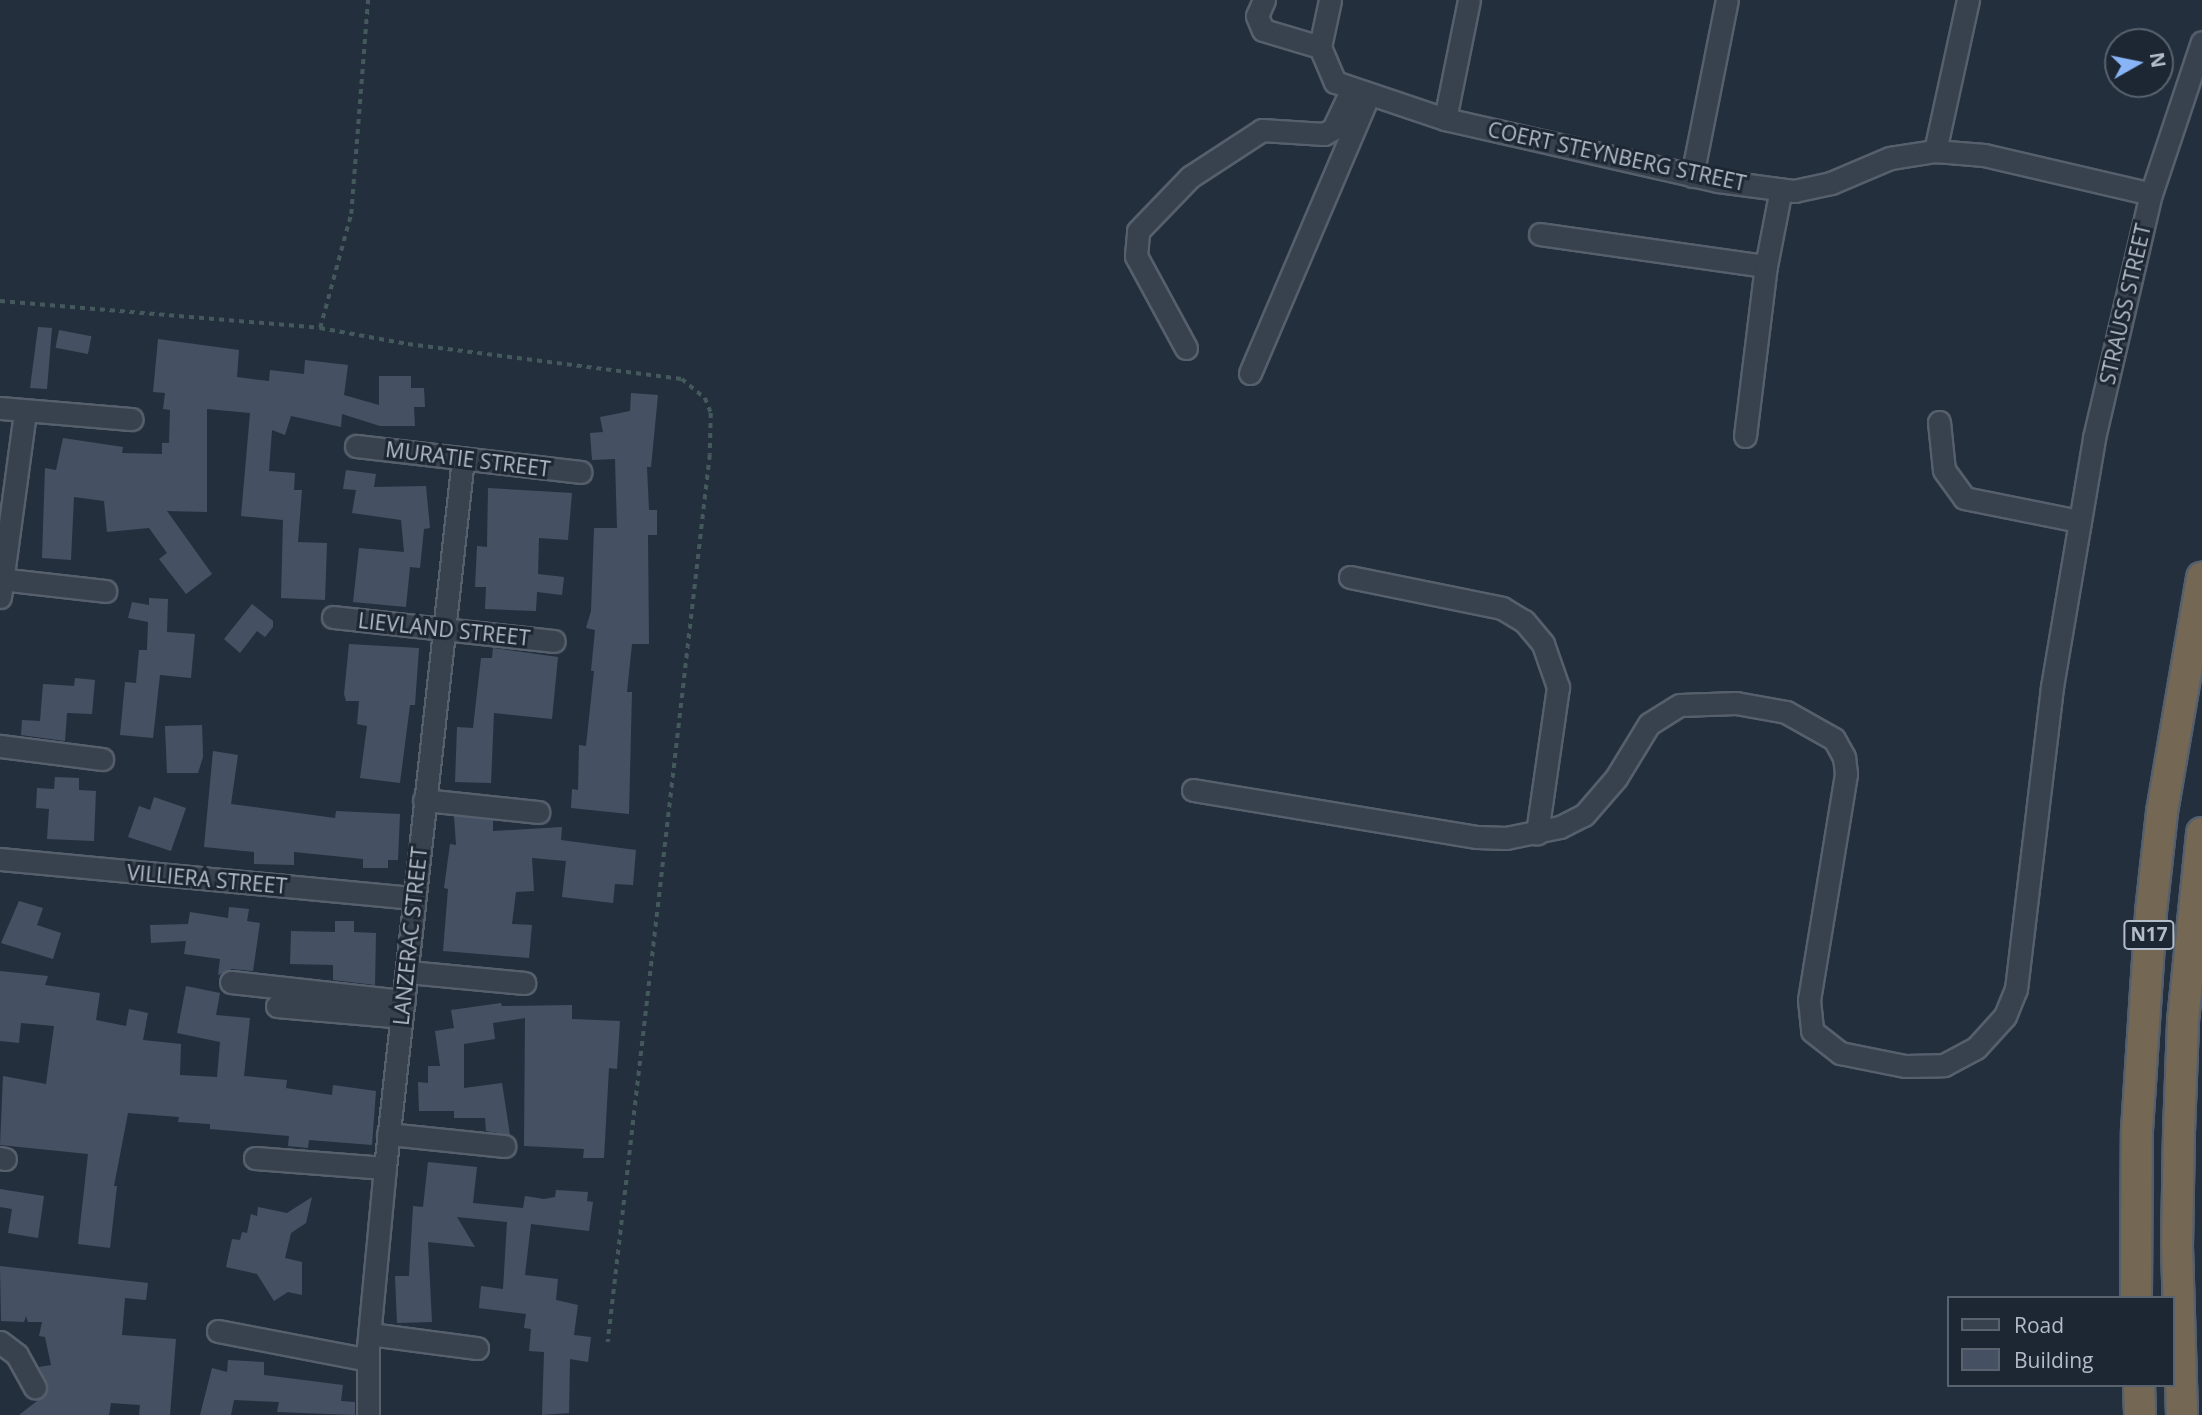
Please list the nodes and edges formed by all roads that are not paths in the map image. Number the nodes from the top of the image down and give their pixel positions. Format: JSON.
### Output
{"nodes":[{"id":1,"x":1264,"y":0,"type":"edge"},
{"id":2,"x":1330,"y":0,"type":"edge"},
{"id":3,"x":1469,"y":0,"type":"edge"},
{"id":4,"x":1727,"y":0,"type":"edge"},
{"id":5,"x":1968,"y":0,"type":"edge"},
{"id":6,"x":2202,"y":42,"type":"edge"},
{"id":7,"x":1320,"y":47,"type":"junction"},
{"id":8,"x":1359,"y":94,"type":"junction"},
{"id":9,"x":1445,"y":119,"type":"junction"},
{"id":10,"x":1936,"y":151,"type":"junction"},
{"id":11,"x":1692,"y":176,"type":"junction"},
{"id":12,"x":1781,"y":189,"type":"junction"},
{"id":13,"x":2151,"y":194,"type":"junction"},
{"id":14,"x":1540,"y":234,"type":"dead end"},
{"id":15,"x":1766,"y":266,"type":"junction"},
{"id":16,"x":1186,"y":348,"type":"dead end"},
{"id":17,"x":1250,"y":373,"type":"dead end"},
{"id":18,"x":0,"y":408,"type":"edge"},
{"id":19,"x":25,"y":411,"type":"junction"},
{"id":20,"x":132,"y":419,"type":"dead end"},
{"id":21,"x":1939,"y":422,"type":"dead end"},
{"id":22,"x":1745,"y":436,"type":"dead end"},
{"id":23,"x":356,"y":446,"type":"dead end"},
{"id":24,"x":463,"y":458,"type":"junction"},
{"id":25,"x":580,"y":472,"type":"dead end"},
{"id":26,"x":2079,"y":521,"type":"junction"},
{"id":27,"x":1350,"y":577,"type":"dead end"},
{"id":28,"x":2202,"y":577,"type":"edge"},
{"id":29,"x":1,"y":585,"type":"edge"},
{"id":30,"x":105,"y":592,"type":"dead end"},
{"id":31,"x":333,"y":617,"type":"dead end"},
{"id":32,"x":444,"y":630,"type":"junction"},
{"id":33,"x":554,"y":642,"type":"dead end"},
{"id":34,"x":0,"y":746,"type":"edge"},
{"id":35,"x":102,"y":759,"type":"dead end"},
{"id":36,"x":1193,"y":790,"type":"dead end"},
{"id":37,"x":424,"y":800,"type":"junction"},
{"id":38,"x":538,"y":812,"type":"dead end"},
{"id":39,"x":1537,"y":833,"type":"junction"},
{"id":40,"x":2202,"y":833,"type":"edge"},
{"id":41,"x":0,"y":859,"type":"edge"},
{"id":42,"x":414,"y":898,"type":"junction"},
{"id":43,"x":408,"y":972,"type":"junction"},
{"id":44,"x":231,"y":982,"type":"dead end"},
{"id":45,"x":524,"y":983,"type":"dead end"},
{"id":46,"x":277,"y":1006,"type":"dead end"},
{"id":47,"x":403,"y":1009,"type":"junction"},
{"id":48,"x":388,"y":1134,"type":"junction"},
{"id":49,"x":504,"y":1146,"type":"dead end"},
{"id":50,"x":255,"y":1158,"type":"dead end"},
{"id":51,"x":384,"y":1168,"type":"junction"},
{"id":52,"x":2136,"y":1296,"type":"edge"},
{"id":53,"x":218,"y":1331,"type":"dead end"},
{"id":54,"x":370,"y":1334,"type":"junction"},
{"id":55,"x":0,"y":1342,"type":"edge"},
{"id":56,"x":477,"y":1348,"type":"dead end"},
{"id":57,"x":368,"y":1360,"type":"junction"},
{"id":58,"x":35,"y":1387,"type":"dead end"},
{"id":59,"x":2139,"y":1387,"type":"edge"},
{"id":60,"x":368,"y":1415,"type":"edge"},
{"id":61,"x":2140,"y":1415,"type":"edge"},
{"id":62,"x":2182,"y":1415,"type":"edge"}],
"edges":[{"from":1,"to":7,"type":"street"},
{"from":2,"to":7,"type":"street"},
{"from":3,"to":9,"type":"street"},
{"from":4,"to":11,"type":"street"},
{"from":5,"to":10,"type":"street"},
{"from":6,"to":13,"type":"street","name":"STRAUSS STREET"},
{"from":7,"to":8,"type":"street"},
{"from":8,"to":9,"type":"street","name":"COERT STEYNBERG STREET"},
{"from":8,"to":16,"type":"street"},
{"from":8,"to":17,"type":"street"},
{"from":9,"to":11,"type":"street","name":"COERT STEYNBERG STREET"},
{"from":10,"to":12,"type":"street","name":"COERT STEYNBERG STREET"},
{"from":10,"to":13,"type":"street","name":"COERT STEYNBERG STREET"},
{"from":11,"to":12,"type":"street","name":"COERT STEYNBERG STREET"},
{"from":12,"to":15,"type":"street"},
{"from":13,"to":26,"type":"street","name":"STRAUSS STREET"},
{"from":14,"to":15,"type":"street"},
{"from":15,"to":22,"type":"street"},
{"from":18,"to":19,"type":"street"},
{"from":19,"to":20,"type":"street"},
{"from":19,"to":29,"type":"street"},
{"from":21,"to":26,"type":"street"},
{"from":23,"to":24,"type":"street","name":"MURATIE STREET"},
{"from":24,"to":25,"type":"street","name":"MURATIE STREET"},
{"from":24,"to":32,"type":"street","name":"LANZERAC STREET"},
{"from":26,"to":39,"type":"street","name":"STRAUSS STREET"},
{"from":27,"to":39,"type":"street"},
{"from":28,"to":52,"type":"highway","number":"N17"},
{"from":29,"to":30,"type":"street"},
{"from":31,"to":32,"type":"street","name":"LIEVLAND STREET"},
{"from":32,"to":33,"type":"street","name":"LIEVLAND STREET"},
{"from":32,"to":37,"type":"street","name":"LANZERAC STREET"},
{"from":34,"to":35,"type":"street"},
{"from":36,"to":39,"type":"street","name":"STRAUSS STREET"},
{"from":37,"to":38,"type":"street"},
{"from":37,"to":42,"type":"street","name":"LANZERAC STREET"},
{"from":40,"to":62,"type":"highway","number":"N17"},
{"from":41,"to":42,"type":"street","name":"VILLIERA STREET"},
{"from":42,"to":43,"type":"street","name":"LANZERAC STREET"},
{"from":43,"to":45,"type":"street"},
{"from":43,"to":47,"type":"street","name":"LANZERAC STREET"},
{"from":44,"to":47,"type":"street"},
{"from":46,"to":47,"type":"street"},
{"from":47,"to":48,"type":"street","name":"LANZERAC STREET"},
{"from":48,"to":49,"type":"street"},
{"from":48,"to":51,"type":"street","name":"LANZERAC STREET"},
{"from":50,"to":51,"type":"street"},
{"from":51,"to":54,"type":"street","name":"LANZERAC STREET"},
{"from":53,"to":57,"type":"street"},
{"from":54,"to":56,"type":"street"},
{"from":54,"to":57,"type":"street","name":"LANZERAC STREET"},
{"from":55,"to":58,"type":"street"},
{"from":57,"to":60,"type":"street","name":"LANZERAC STREET"},
{"from":59,"to":61,"type":"highway"}]}
